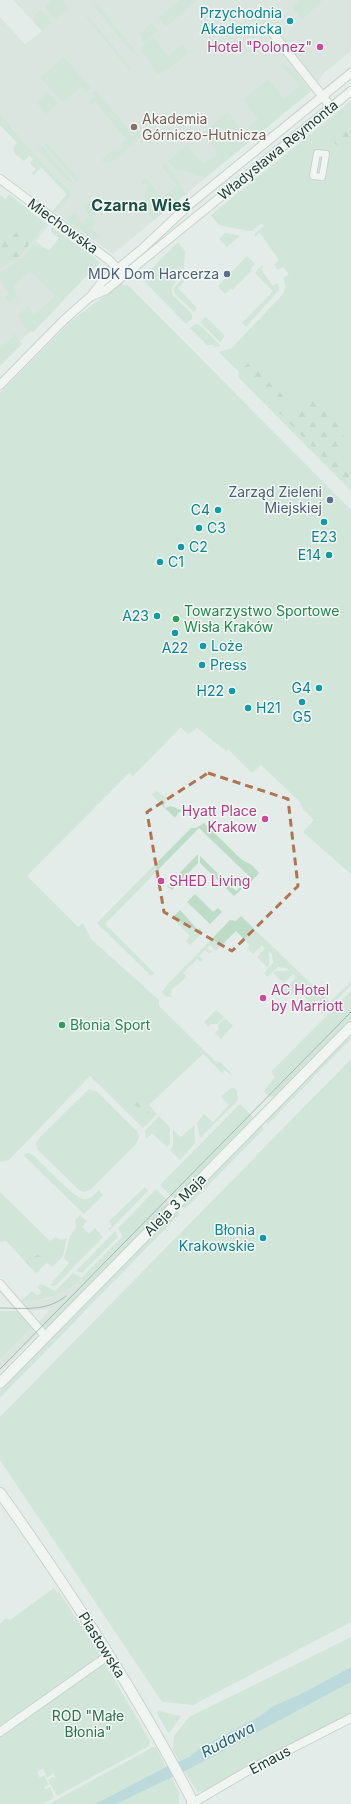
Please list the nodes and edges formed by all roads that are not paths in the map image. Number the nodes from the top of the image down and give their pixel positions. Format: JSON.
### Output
{"nodes":[{"id":1,"x":267,"y":26,"type":"dead end"},
{"id":2,"x":351,"y":73,"type":"edge"},
{"id":3,"x":351,"y":91,"type":"edge"},
{"id":4,"x":322,"y":96,"type":"junction"},
{"id":5,"x":331,"y":107,"type":"junction"},
{"id":6,"x":0,"y":179,"type":"edge"},
{"id":7,"x":196,"y":199,"type":"junction"},
{"id":8,"x":205,"y":209,"type":"junction"},
{"id":9,"x":121,"y":272,"type":"junction"},
{"id":10,"x":0,"y":385,"type":"edge"},
{"id":11,"x":351,"y":1027,"type":"edge"},
{"id":12,"x":0,"y":1284,"type":"edge"},
{"id":13,"x":46,"y":1336,"type":"junction"},
{"id":14,"x":0,"y":1383,"type":"edge"},
{"id":15,"x":0,"y":1493,"type":"edge"},
{"id":16,"x":108,"y":1655,"type":"junction"},
{"id":17,"x":351,"y":1718,"type":"edge"},
{"id":18,"x":0,"y":1732,"type":"edge"},
{"id":19,"x":192,"y":1804,"type":"edge"}],
"edges":[{"from":1,"to":4,"type":"street"},
{"from":2,"to":4,"type":"street","name":"Władysława Reymonta"},
{"from":3,"to":5,"type":"street","name":"Władysława Reymonta"},
{"from":4,"to":5,"type":"street"},
{"from":4,"to":7,"type":"street","name":"Władysława Reymonta"},
{"from":5,"to":8,"type":"street","name":"Władysława Reymonta"},
{"from":6,"to":9,"type":"street","name":"Miechowska"},
{"from":7,"to":8,"type":"street","name":"Władysława Reymonta"},
{"from":7,"to":9,"type":"street","name":"Władysława Reymonta"},
{"from":8,"to":9,"type":"street","name":"Władysława Reymonta"},
{"from":9,"to":10,"type":"street","name":"Władysława Reymonta"},
{"from":11,"to":13,"type":"street","name":"Aleja 3 Maja"},
{"from":12,"to":13,"type":"street"},
{"from":13,"to":14,"type":"street","name":"Aleja 3 Maja"},
{"from":15,"to":16,"type":"street","name":"Piastowska"},
{"from":16,"to":18,"type":"street"},
{"from":16,"to":19,"type":"street","name":"Piastowska"},
{"from":17,"to":19,"type":"street","name":"Emaus"}]}
